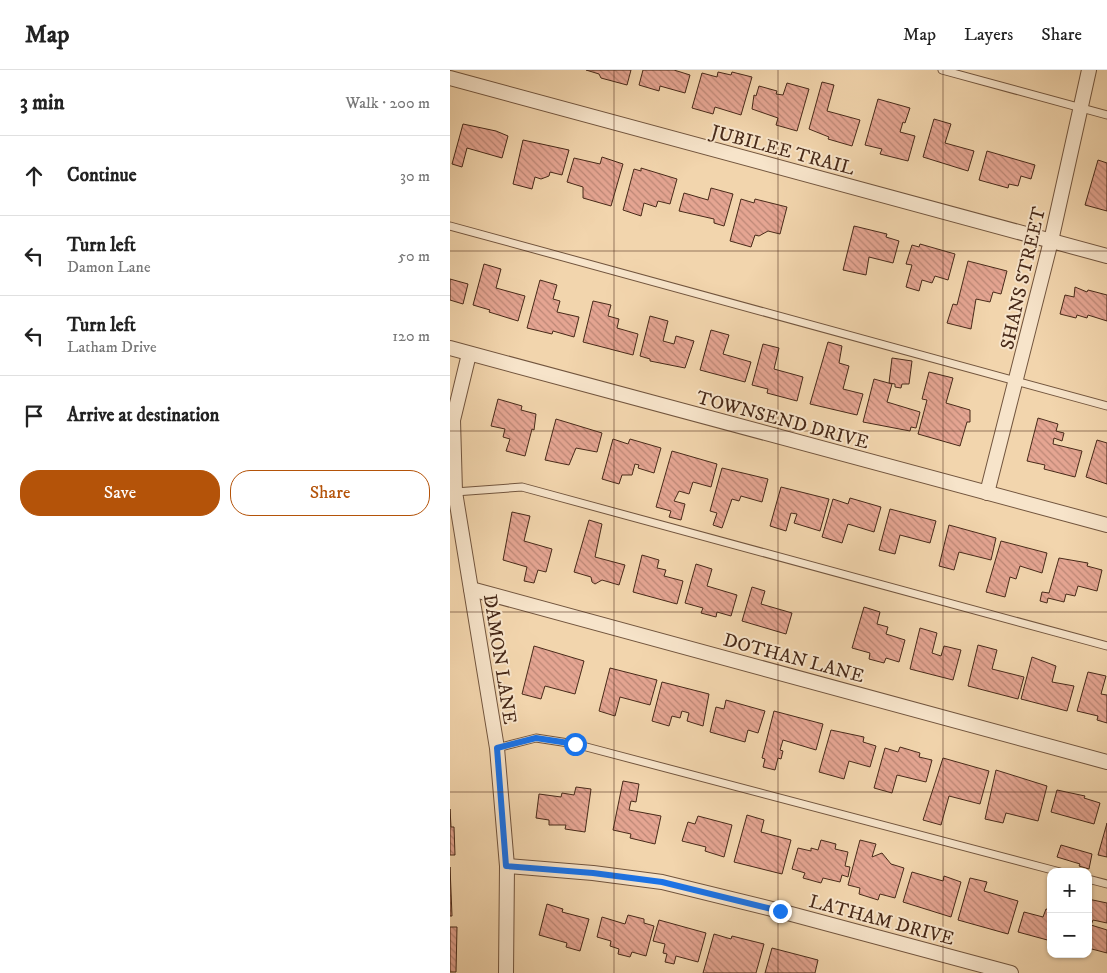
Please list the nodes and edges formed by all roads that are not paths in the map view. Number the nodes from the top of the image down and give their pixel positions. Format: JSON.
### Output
{"nodes":[{"id":1,"x":942,"y":70,"type":"edge"},
{"id":2,"x":1089,"y":70,"type":"edge"},
{"id":3,"x":450,"y":78,"type":"edge"},
{"id":4,"x":1079,"y":107,"type":"junction"},
{"id":5,"x":1107,"y":115,"type":"edge"},
{"id":6,"x":450,"y":226,"type":"edge"},
{"id":7,"x":1051,"y":241,"type":"junction"},
{"id":8,"x":1107,"y":256,"type":"edge"},
{"id":9,"x":450,"y":348,"type":"edge"},
{"id":10,"x":469,"y":354,"type":"junction"},
{"id":11,"x":1017,"y":382,"type":"junction"},
{"id":12,"x":1107,"y":406,"type":"edge"},
{"id":13,"x":455,"y":492,"type":"junction"},
{"id":14,"x":987,"y":493,"type":"junction"},
{"id":15,"x":1107,"y":525,"type":"edge"},
{"id":16,"x":471,"y":589,"type":"junction"},
{"id":17,"x":1107,"y":646,"type":"edge"},
{"id":18,"x":497,"y":748,"type":"junction"},
{"id":19,"x":1107,"y":762,"type":"edge"},
{"id":20,"x":506,"y":866,"type":"junction"},
{"id":21,"x":1047,"y":869,"type":"edge"},
{"id":22,"x":1092,"y":880,"type":"edge"},
{"id":23,"x":1107,"y":884,"type":"edge"},
{"id":24,"x":506,"y":973,"type":"edge"},
{"id":25,"x":1011,"y":973,"type":"edge"}],
"edges":[{"from":1,"to":4,"type":"lane"},
{"from":2,"to":4,"type":"street","name":"SHANS STREET"},
{"from":3,"to":7,"type":"street","name":"JUBILEE TRAIL"},
{"from":4,"to":5,"type":"lane"},
{"from":4,"to":7,"type":"street","name":"SHANS STREET"},
{"from":6,"to":11,"type":"lane"},
{"from":7,"to":8,"type":"street","name":"JUBILEE TRAIL"},
{"from":7,"to":11,"type":"street","name":"SHANS STREET"},
{"from":9,"to":10,"type":"street","name":"TOWNSEND DRIVE"},
{"from":10,"to":13,"type":"street","name":"DAMON LANE"},
{"from":10,"to":14,"type":"street","name":"TOWNSEND DRIVE"},
{"from":11,"to":12,"type":"lane"},
{"from":11,"to":14,"type":"street","name":"SHANS STREET"},
{"from":13,"to":16,"type":"street","name":"DAMON LANE"},
{"from":13,"to":17,"type":"lane"},
{"from":14,"to":15,"type":"street","name":"TOWNSEND DRIVE"},
{"from":16,"to":18,"type":"street","name":"DAMON LANE"},
{"from":16,"to":19,"type":"street","name":"DOTHAN LANE"},
{"from":18,"to":20,"type":"street","name":"DAMON LANE"},
{"from":18,"to":21,"type":"lane"},
{"from":20,"to":24,"type":"street","name":"DAMON LANE"},
{"from":20,"to":25,"type":"street","name":"LATHAM DRIVE"},
{"from":22,"to":23,"type":"lane"}]}
